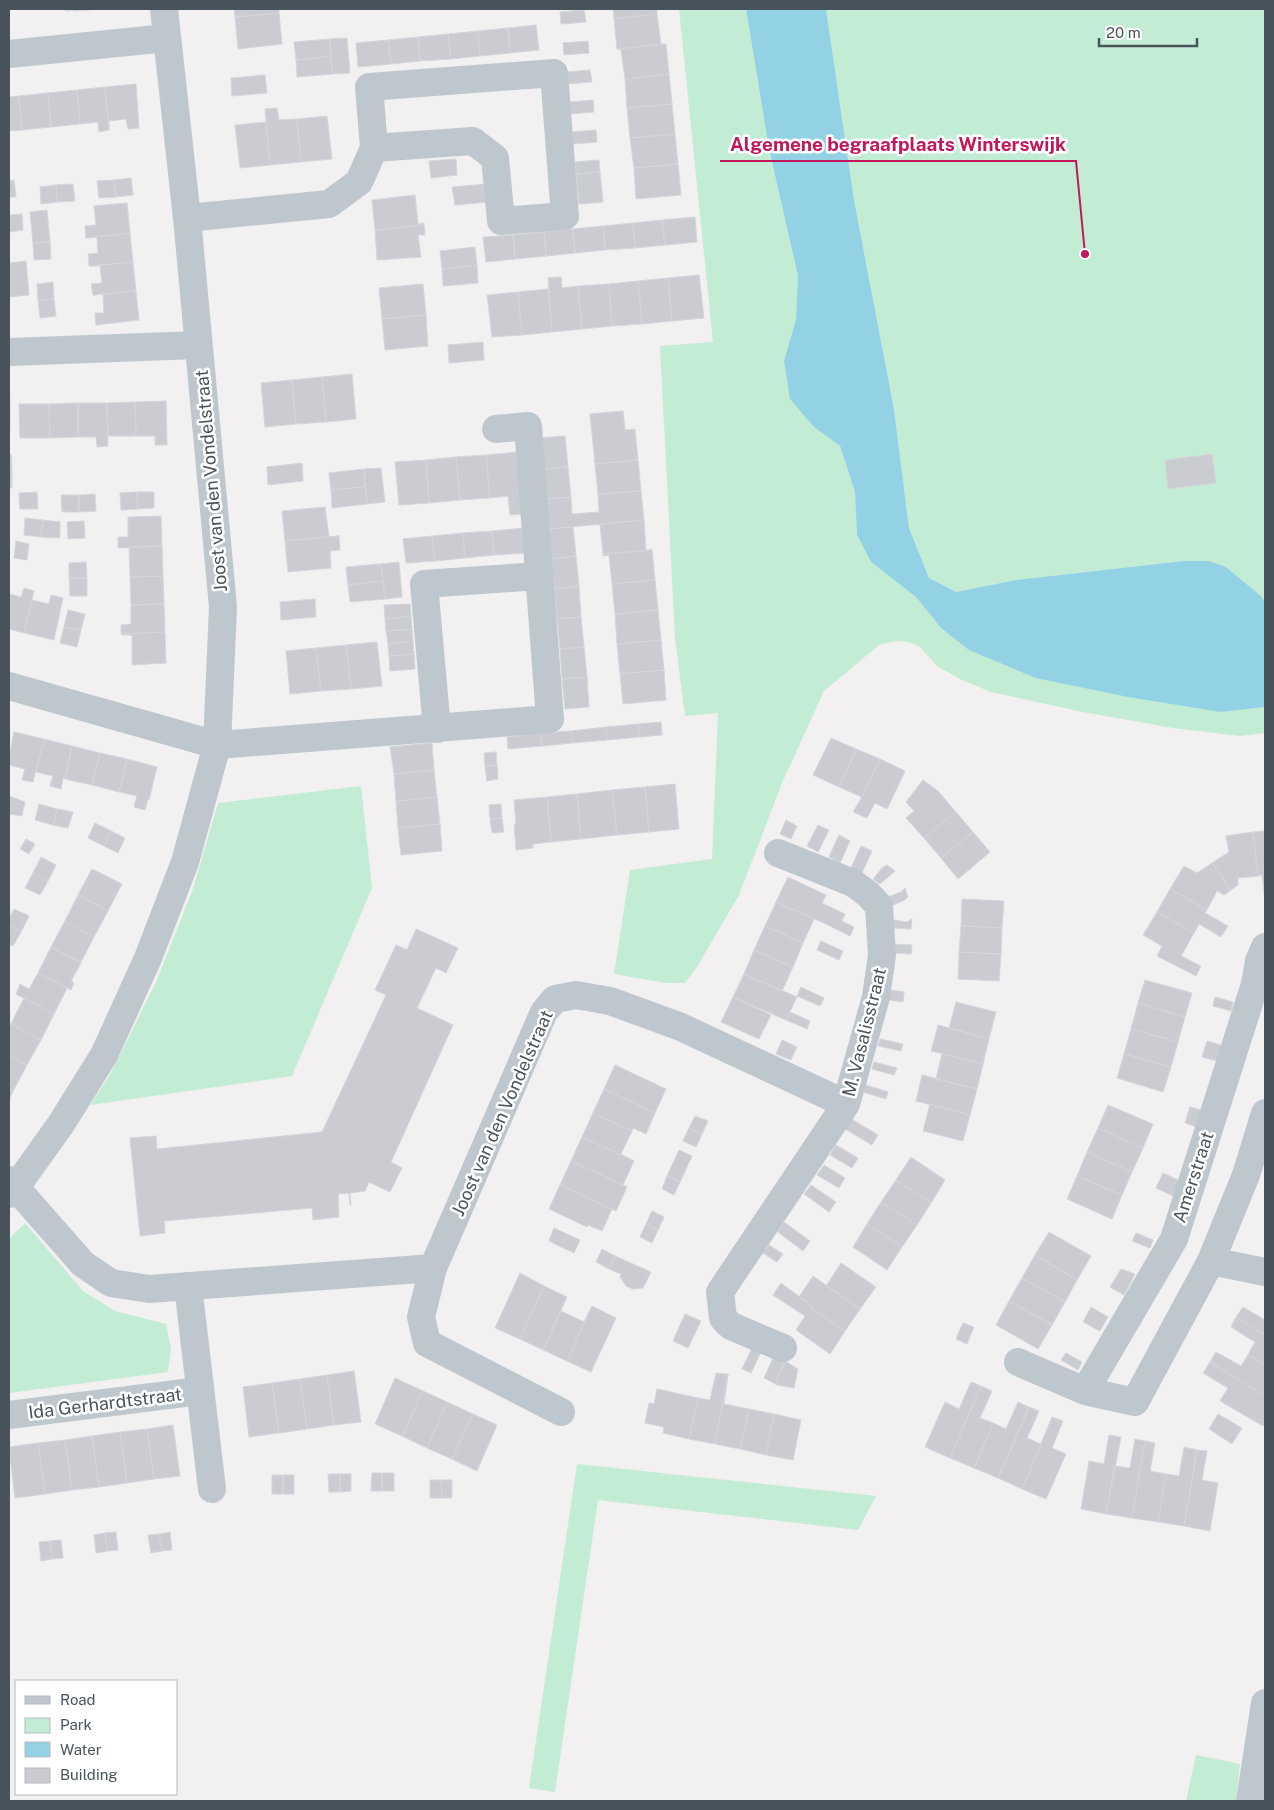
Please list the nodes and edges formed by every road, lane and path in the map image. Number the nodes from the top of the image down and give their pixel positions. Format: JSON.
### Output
{"nodes":[{"id":1,"x":164,"y":9,"type":"edge"},
{"id":2,"x":166,"y":38,"type":"junction"},
{"id":3,"x":9,"y":54,"type":"edge"},
{"id":4,"x":374,"y":148,"type":"junction"},
{"id":5,"x":187,"y":218,"type":"junction"},
{"id":6,"x":198,"y":345,"type":"junction"},
{"id":7,"x":9,"y":352,"type":"edge"},
{"id":8,"x":496,"y":429,"type":"dead end"},
{"id":9,"x":539,"y":576,"type":"junction"},
{"id":10,"x":9,"y":686,"type":"edge"},
{"id":11,"x":437,"y":729,"type":"junction"},
{"id":12,"x":217,"y":745,"type":"junction"},
{"id":13,"x":778,"y":853,"type":"dead end"},
{"id":14,"x":1265,"y":947,"type":"edge"},
{"id":15,"x":846,"y":1104,"type":"junction"},
{"id":16,"x":1265,"y":1112,"type":"edge"},
{"id":17,"x":11,"y":1187,"type":"edge"},
{"id":18,"x":1212,"y":1261,"type":"junction"},
{"id":19,"x":433,"y":1268,"type":"junction"},
{"id":20,"x":1265,"y":1272,"type":"edge"},
{"id":21,"x":188,"y":1286,"type":"junction"},
{"id":22,"x":783,"y":1348,"type":"dead end"},
{"id":23,"x":1018,"y":1362,"type":"dead end"},
{"id":24,"x":1085,"y":1391,"type":"junction"},
{"id":25,"x":200,"y":1392,"type":"junction"},
{"id":26,"x":561,"y":1412,"type":"dead end"},
{"id":27,"x":9,"y":1414,"type":"edge"},
{"id":28,"x":212,"y":1489,"type":"dead end"},
{"id":29,"x":1265,"y":1703,"type":"edge"},
{"id":30,"x":1250,"y":1801,"type":"edge"}],
"edges":[{"from":1,"to":2,"type":"street","name":"Joost van den Vondelstraat"},
{"from":2,"to":3,"type":"street"},
{"from":2,"to":5,"type":"street","name":"Joost van den Vondelstraat"},
{"from":4,"to":4,"type":"street"},
{"from":4,"to":5,"type":"street"},
{"from":5,"to":6,"type":"street","name":"Joost van den Vondelstraat"},
{"from":6,"to":7,"type":"street"},
{"from":6,"to":12,"type":"street","name":"Joost van den Vondelstraat"},
{"from":8,"to":9,"type":"street"},
{"from":9,"to":11,"type":"street"},
{"from":9,"to":11,"type":"street"},
{"from":10,"to":12,"type":"street"},
{"from":11,"to":12,"type":"street"},
{"from":12,"to":17,"type":"street","name":"Joost van den Vondelstraat"},
{"from":13,"to":15,"type":"street","name":"M. Vasalisstraat"},
{"from":14,"to":24,"type":"street","name":"Amerstraat"},
{"from":15,"to":19,"type":"street","name":"Joost van den Vondelstraat"},
{"from":15,"to":22,"type":"street","name":"M. Vasalisstraat"},
{"from":16,"to":18,"type":"street"},
{"from":17,"to":21,"type":"street","name":"Joost van den Vondelstraat"},
{"from":18,"to":20,"type":"street"},
{"from":18,"to":24,"type":"street"},
{"from":19,"to":21,"type":"street","name":"Joost van den Vondelstraat"},
{"from":19,"to":26,"type":"street","name":"Joost van den Vondelstraat"},
{"from":21,"to":25,"type":"street","name":"Ida Gerhardtstraat"},
{"from":23,"to":24,"type":"street"},
{"from":25,"to":27,"type":"street","name":"Ida Gerhardtstraat"},
{"from":25,"to":28,"type":"street","name":"Ida Gerhardtstraat"},
{"from":29,"to":30,"type":"street"}]}
